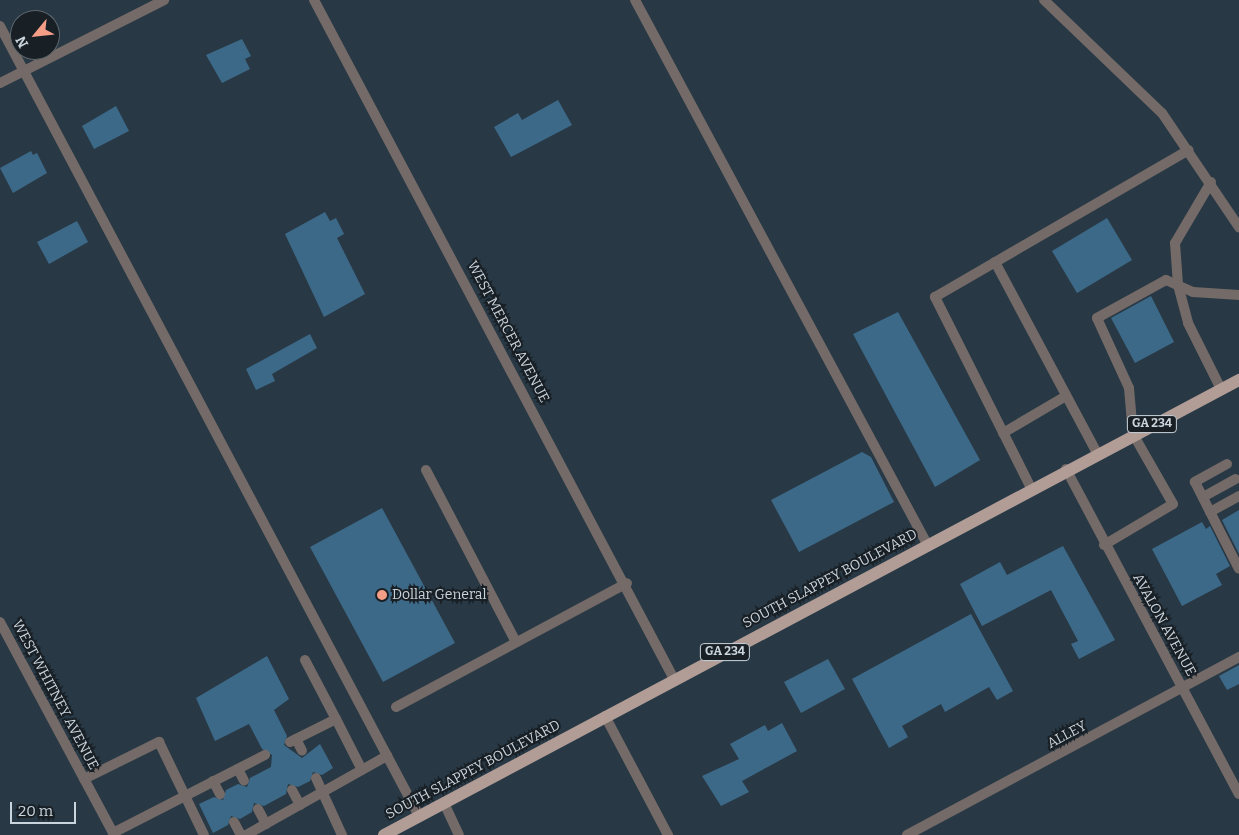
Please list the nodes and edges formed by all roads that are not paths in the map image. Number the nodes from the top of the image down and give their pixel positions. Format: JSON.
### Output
{"nodes":[{"id":1,"x":164,"y":0,"type":"edge"},
{"id":2,"x":314,"y":0,"type":"edge"},
{"id":3,"x":635,"y":0,"type":"edge"},
{"id":4,"x":1044,"y":0,"type":"edge"},
{"id":5,"x":0,"y":26,"type":"edge"},
{"id":6,"x":24,"y":71,"type":"junction"},
{"id":7,"x":0,"y":83,"type":"edge"},
{"id":8,"x":1189,"y":150,"type":"junction"},
{"id":9,"x":1211,"y":182,"type":"junction"},
{"id":10,"x":1239,"y":227,"type":"edge"},
{"id":11,"x":995,"y":262,"type":"junction"},
{"id":12,"x":1178,"y":285,"type":"junction"},
{"id":13,"x":1239,"y":295,"type":"edge"},
{"id":14,"x":1239,"y":380,"type":"edge"},
{"id":15,"x":1221,"y":389,"type":"junction"},
{"id":16,"x":1066,"y":396,"type":"junction"},
{"id":17,"x":1003,"y":433,"type":"junction"},
{"id":18,"x":1132,"y":434,"type":"junction"},
{"id":19,"x":1097,"y":453,"type":"junction"},
{"id":20,"x":1228,"y":464,"type":"dead end"},
{"id":21,"x":1066,"y":469,"type":"junction"},
{"id":22,"x":426,"y":470,"type":"dead end"},
{"id":23,"x":1236,"y":479,"type":"dead end"},
{"id":24,"x":1031,"y":488,"type":"junction"},
{"id":25,"x":1239,"y":496,"type":"edge"},
{"id":26,"x":1203,"y":497,"type":"junction"},
{"id":27,"x":1210,"y":512,"type":"junction"},
{"id":28,"x":927,"y":544,"type":"junction"},
{"id":29,"x":1104,"y":545,"type":"junction"},
{"id":30,"x":1239,"y":569,"type":"edge"},
{"id":31,"x":627,"y":583,"type":"junction"},
{"id":32,"x":0,"y":622,"type":"edge"},
{"id":33,"x":516,"y":642,"type":"junction"},
{"id":34,"x":1239,"y":657,"type":"edge"},
{"id":35,"x":305,"y":660,"type":"dead end"},
{"id":36,"x":674,"y":679,"type":"junction"},
{"id":37,"x":1183,"y":689,"type":"junction"},
{"id":38,"x":396,"y":707,"type":"dead end"},
{"id":39,"x":605,"y":716,"type":"junction"},
{"id":40,"x":336,"y":719,"type":"junction"},
{"id":41,"x":302,"y":751,"type":"dead end"},
{"id":42,"x":265,"y":755,"type":"dead end"},
{"id":43,"x":387,"y":756,"type":"junction"},
{"id":44,"x":238,"y":769,"type":"junction"},
{"id":45,"x":362,"y":770,"type":"junction"},
{"id":46,"x":316,"y":778,"type":"dead end"},
{"id":47,"x":84,"y":779,"type":"junction"},
{"id":48,"x":213,"y":781,"type":"junction"},
{"id":49,"x":244,"y":781,"type":"dead end"},
{"id":50,"x":292,"y":790,"type":"dead end"},
{"id":51,"x":323,"y":792,"type":"junction"},
{"id":52,"x":220,"y":794,"type":"dead end"},
{"id":53,"x":1239,"y":794,"type":"edge"},
{"id":54,"x":186,"y":796,"type":"junction"},
{"id":55,"x":444,"y":803,"type":"junction"},
{"id":56,"x":300,"y":805,"type":"junction"},
{"id":57,"x":258,"y":809,"type":"dead end"},
{"id":58,"x":419,"y":816,"type":"junction"},
{"id":59,"x":234,"y":822,"type":"dead end"},
{"id":60,"x":266,"y":824,"type":"junction"},
{"id":61,"x":113,"y":834,"type":"edge"},
{"id":62,"x":204,"y":835,"type":"edge"},
{"id":63,"x":241,"y":835,"type":"edge"},
{"id":64,"x":246,"y":835,"type":"edge"},
{"id":65,"x":342,"y":835,"type":"edge"},
{"id":66,"x":384,"y":835,"type":"edge"},
{"id":67,"x":459,"y":835,"type":"edge"},
{"id":68,"x":668,"y":835,"type":"edge"},
{"id":69,"x":907,"y":835,"type":"edge"}],
"edges":[{"from":1,"to":6,"type":"street"},
{"from":2,"to":31,"type":"street","name":"WEST MERCER AVENUE"},
{"from":3,"to":28,"type":"street"},
{"from":4,"to":8,"type":"street"},
{"from":5,"to":6,"type":"street"},
{"from":6,"to":7,"type":"street"},
{"from":6,"to":43,"type":"street"},
{"from":8,"to":9,"type":"street"},
{"from":8,"to":11,"type":"street"},
{"from":9,"to":10,"type":"street"},
{"from":9,"to":12,"type":"street"},
{"from":11,"to":16,"type":"street"},
{"from":11,"to":17,"type":"street"},
{"from":12,"to":13,"type":"street"},
{"from":12,"to":15,"type":"street"},
{"from":12,"to":18,"type":"street"},
{"from":14,"to":15,"type":"main road","name":"SOUTH SLAPPEY BOULEVARD","number":"GA 234"},
{"from":15,"to":18,"type":"main road","name":"SOUTH SLAPPEY BOULEVARD","number":"GA 234"},
{"from":16,"to":17,"type":"street"},
{"from":16,"to":19,"type":"street"},
{"from":17,"to":24,"type":"street"},
{"from":18,"to":19,"type":"main road","name":"SOUTH SLAPPEY BOULEVARD","number":"GA 234"},
{"from":18,"to":29,"type":"street"},
{"from":19,"to":21,"type":"main road","name":"SOUTH SLAPPEY BOULEVARD","number":"GA 234"},
{"from":20,"to":26,"type":"street"},
{"from":21,"to":24,"type":"main road","name":"SOUTH SLAPPEY BOULEVARD","number":"GA 234"},
{"from":21,"to":29,"type":"street","name":"AVALON AVENUE"},
{"from":22,"to":33,"type":"street"},
{"from":23,"to":26,"type":"street"},
{"from":24,"to":28,"type":"main road","name":"SOUTH SLAPPEY BOULEVARD","number":"GA 234"},
{"from":25,"to":27,"type":"street"},
{"from":26,"to":27,"type":"street"},
{"from":27,"to":30,"type":"street"},
{"from":28,"to":36,"type":"main road","name":"SOUTH SLAPPEY BOULEVARD","number":"GA 234"},
{"from":29,"to":37,"type":"street","name":"AVALON AVENUE"},
{"from":31,"to":33,"type":"street"},
{"from":31,"to":36,"type":"street","name":"WEST MERCER AVENUE"},
{"from":32,"to":47,"type":"street","name":"WEST WHITNEY AVENUE"},
{"from":33,"to":38,"type":"street"},
{"from":34,"to":37,"type":"street","name":"ALLEY"},
{"from":35,"to":40,"type":"street"},
{"from":36,"to":39,"type":"main road","name":"SOUTH SLAPPEY BOULEVARD","number":"GA 234"},
{"from":37,"to":53,"type":"street","name":"AVALON AVENUE"},
{"from":37,"to":69,"type":"street","name":"ALLEY"},
{"from":39,"to":55,"type":"main road","name":"SOUTH SLAPPEY BOULEVARD","number":"GA 234"},
{"from":39,"to":68,"type":"street"},
{"from":40,"to":41,"type":"street"},
{"from":40,"to":45,"type":"street"},
{"from":42,"to":44,"type":"street"},
{"from":43,"to":45,"type":"street"},
{"from":43,"to":58,"type":"street"},
{"from":44,"to":48,"type":"street"},
{"from":44,"to":49,"type":"street"},
{"from":45,"to":51,"type":"street"},
{"from":46,"to":51,"type":"street"},
{"from":47,"to":54,"type":"street"},
{"from":47,"to":61,"type":"street","name":"WEST WHITNEY AVENUE"},
{"from":48,"to":52,"type":"street"},
{"from":48,"to":54,"type":"street"},
{"from":50,"to":56,"type":"street"},
{"from":51,"to":56,"type":"street"},
{"from":51,"to":65,"type":"street"},
{"from":54,"to":61,"type":"street"},
{"from":54,"to":62,"type":"street"},
{"from":55,"to":58,"type":"main road","name":"SOUTH SLAPPEY BOULEVARD","number":"GA 234"},
{"from":55,"to":67,"type":"street"},
{"from":56,"to":60,"type":"street"},
{"from":57,"to":60,"type":"street"},
{"from":58,"to":66,"type":"main road","name":"SOUTH SLAPPEY BOULEVARD","number":"GA 234"},
{"from":59,"to":63,"type":"street"},
{"from":60,"to":64,"type":"street"}]}
